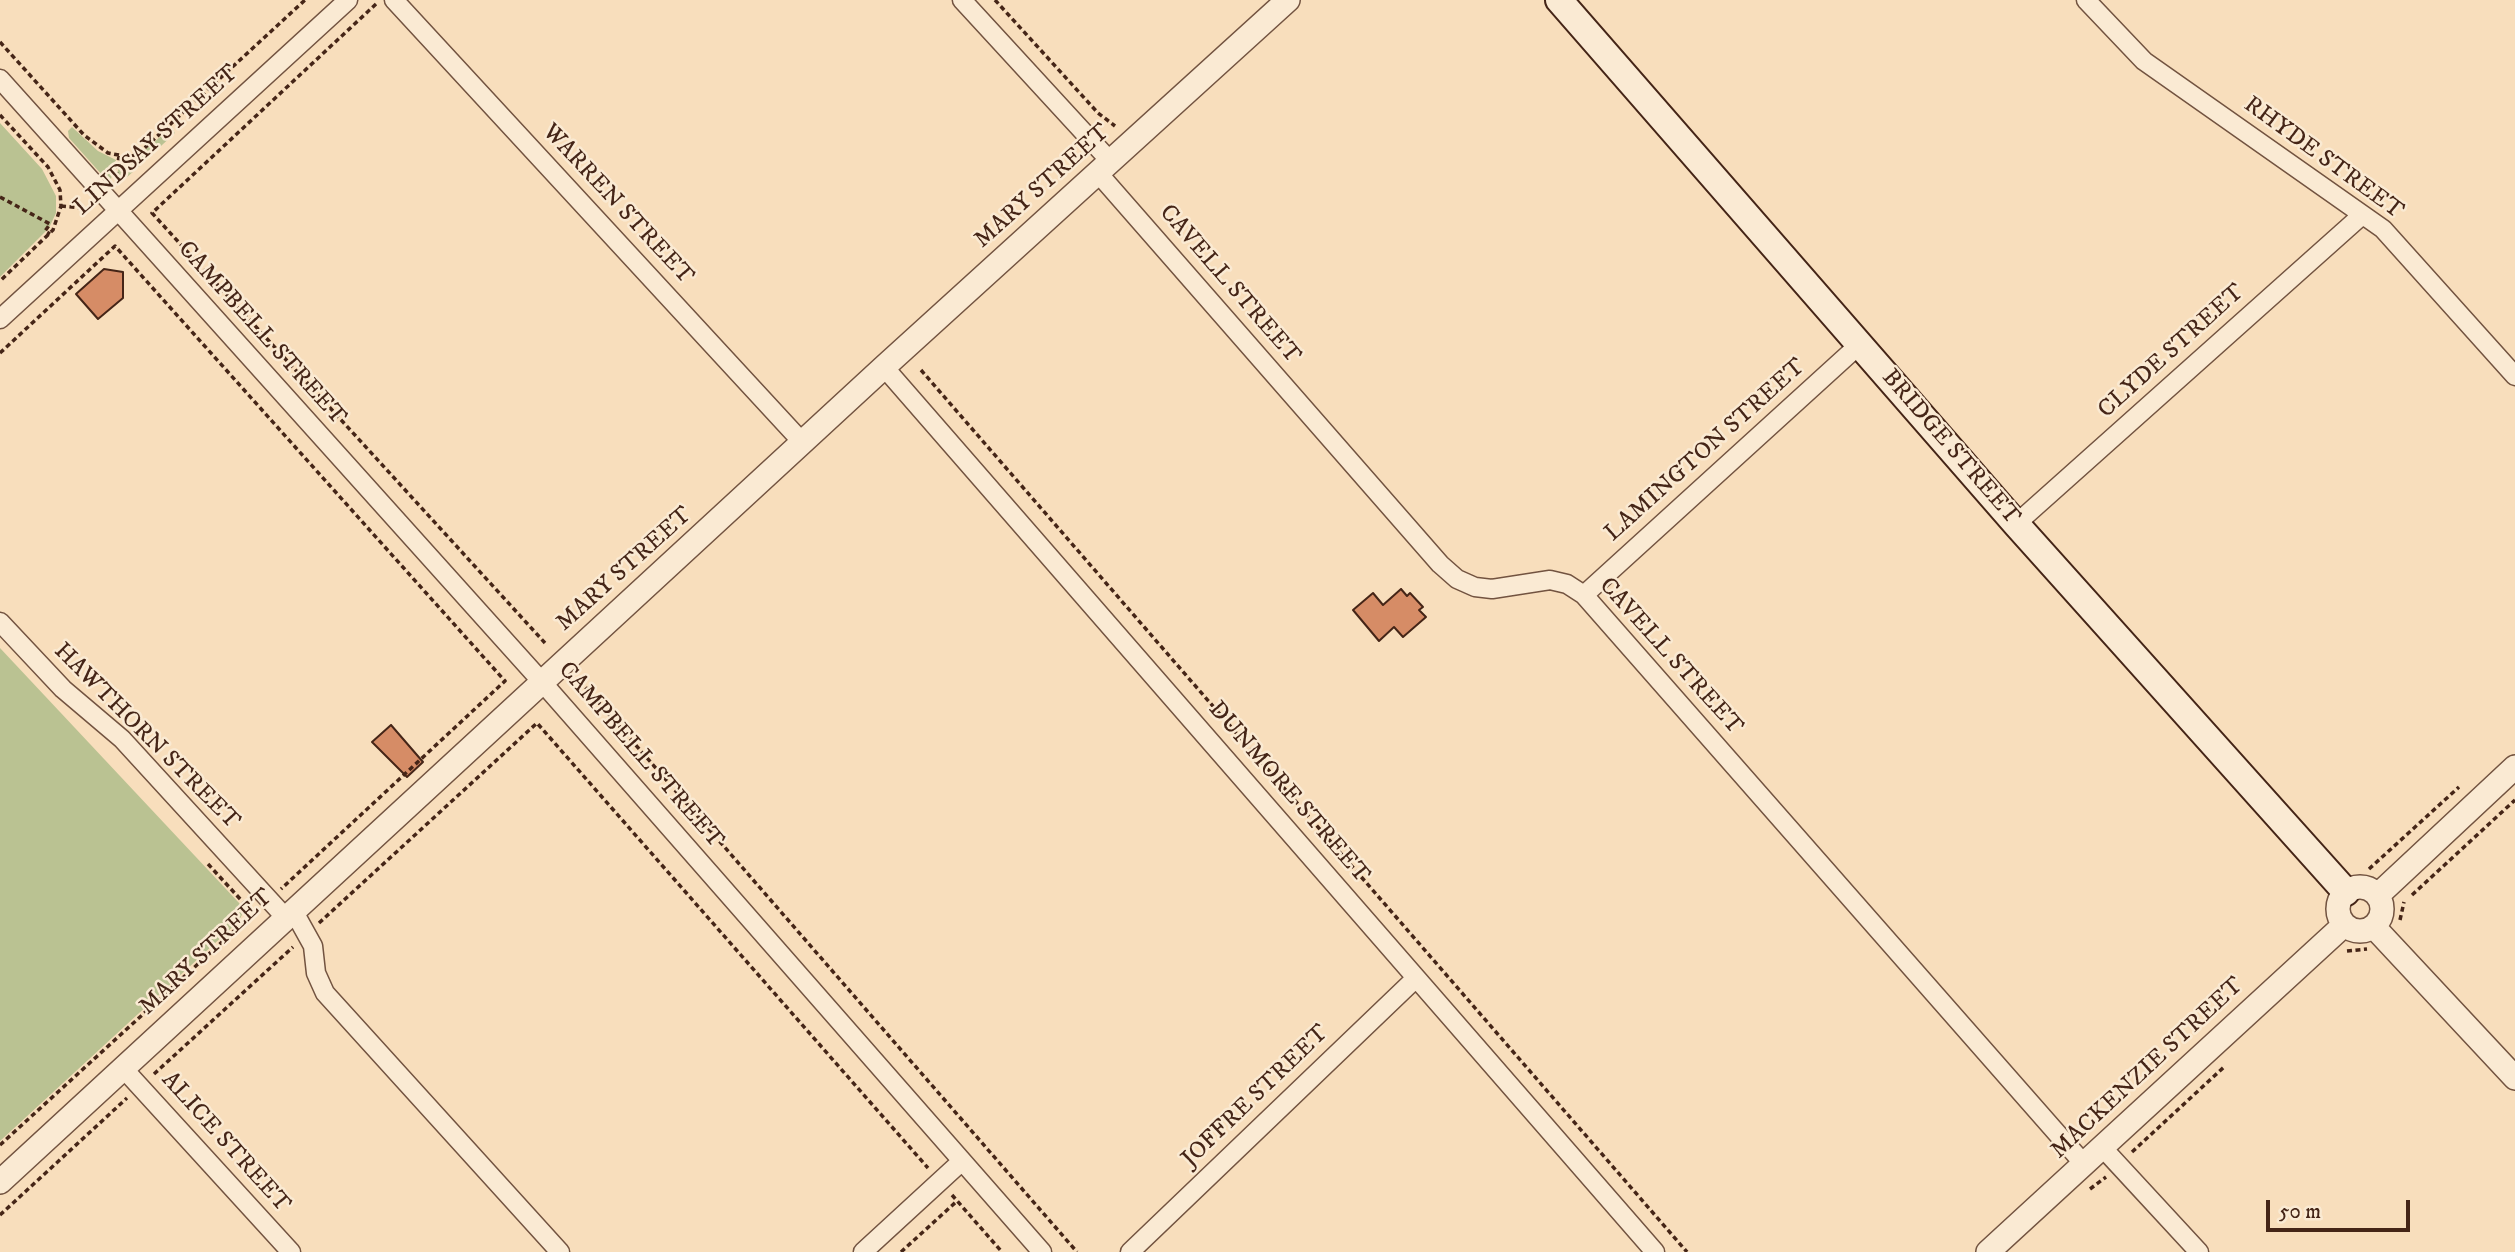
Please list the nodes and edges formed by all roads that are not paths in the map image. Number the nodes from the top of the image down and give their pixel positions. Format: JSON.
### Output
{"nodes":[{"id":1,"x":348,"y":0,"type":"edge"},
{"id":2,"x":394,"y":0,"type":"edge"},
{"id":3,"x":962,"y":0,"type":"edge"},
{"id":4,"x":1288,"y":0,"type":"edge"},
{"id":5,"x":1559,"y":0,"type":"edge"},
{"id":6,"x":2086,"y":0,"type":"edge"},
{"id":7,"x":0,"y":79,"type":"edge"},
{"id":8,"x":1104,"y":167,"type":"junction"},
{"id":9,"x":117,"y":211,"type":"junction"},
{"id":10,"x":2361,"y":216,"type":"junction"},
{"id":11,"x":0,"y":319,"type":"edge"},
{"id":12,"x":1860,"y":344,"type":"junction"},
{"id":13,"x":884,"y":367,"type":"junction"},
{"id":14,"x":2515,"y":376,"type":"edge"},
{"id":15,"x":803,"y":443,"type":"junction"},
{"id":16,"x":2016,"y":524,"type":"junction"},
{"id":17,"x":1584,"y":595,"type":"junction"},
{"id":18,"x":0,"y":622,"type":"edge"},
{"id":19,"x":542,"y":682,"type":"junction"},
{"id":20,"x":2515,"y":767,"type":"edge"},
{"id":21,"x":2346,"y":892,"type":"junction"},
{"id":22,"x":2378,"y":895,"type":"junction"},
{"id":23,"x":289,"y":913,"type":"junction"},
{"id":24,"x":2344,"y":925,"type":"junction"},
{"id":25,"x":2371,"y":938,"type":"junction"},
{"id":26,"x":1416,"y":978,"type":"junction"},
{"id":27,"x":122,"y":1067,"type":"junction"},
{"id":28,"x":2515,"y":1078,"type":"edge"},
{"id":29,"x":2102,"y":1147,"type":"junction"},
{"id":30,"x":962,"y":1161,"type":"junction"},
{"id":31,"x":2084,"y":1164,"type":"junction"},
{"id":32,"x":0,"y":1182,"type":"edge"},
{"id":33,"x":291,"y":1252,"type":"edge"},
{"id":34,"x":560,"y":1252,"type":"edge"},
{"id":35,"x":863,"y":1252,"type":"edge"},
{"id":36,"x":1042,"y":1252,"type":"edge"},
{"id":37,"x":1130,"y":1252,"type":"edge"},
{"id":38,"x":1656,"y":1252,"type":"edge"},
{"id":39,"x":1988,"y":1252,"type":"edge"},
{"id":40,"x":2199,"y":1252,"type":"edge"}],
"edges":[{"from":1,"to":9,"type":"street","name":"LINDSAY STREET"},
{"from":2,"to":15,"type":"street","name":"WARREN STREET"},
{"from":3,"to":8,"type":"street","name":"CAVELL STREET"},
{"from":4,"to":8,"type":"street","name":"MARY STREET"},
{"from":5,"to":12,"type":"main road","name":"BRIDGE STREET"},
{"from":6,"to":10,"type":"street","name":"RHYDE STREET"},
{"from":7,"to":9,"type":"street","name":"CAMPBELL STREET"},
{"from":8,"to":13,"type":"street","name":"MARY STREET"},
{"from":8,"to":17,"type":"street","name":"CAVELL STREET"},
{"from":9,"to":11,"type":"street","name":"LINDSAY STREET"},
{"from":9,"to":19,"type":"street","name":"CAMPBELL STREET"},
{"from":10,"to":14,"type":"street","name":"RHYDE STREET"},
{"from":10,"to":16,"type":"street","name":"CLYDE STREET"},
{"from":12,"to":16,"type":"main road","name":"BRIDGE STREET"},
{"from":12,"to":17,"type":"street","name":"LAMINGTON STREET"},
{"from":13,"to":15,"type":"street","name":"MARY STREET"},
{"from":13,"to":26,"type":"street","name":"DUNMORE STREET"},
{"from":15,"to":19,"type":"street","name":"MARY STREET"},
{"from":16,"to":21,"type":"main road","name":"BRIDGE STREET"},
{"from":17,"to":31,"type":"street","name":"CAVELL STREET"},
{"from":18,"to":23,"type":"street","name":"HAWTHORN STREET"},
{"from":19,"to":23,"type":"street","name":"MARY STREET"},
{"from":19,"to":30,"type":"street","name":"CAMPBELL STREET"},
{"from":20,"to":22,"type":"street"},
{"from":21,"to":22,"type":"street"},
{"from":21,"to":24,"type":"street"},
{"from":22,"to":25,"type":"street"},
{"from":23,"to":27,"type":"street","name":"MARY STREET"},
{"from":23,"to":34,"type":"street","name":"HAWTHORN STREET"},
{"from":24,"to":25,"type":"street"},
{"from":24,"to":29,"type":"street","name":"MACKENZIE STREET"},
{"from":25,"to":28,"type":"street"},
{"from":26,"to":37,"type":"street","name":"JOFFRE STREET"},
{"from":26,"to":38,"type":"street","name":"DUNMORE STREET"},
{"from":27,"to":32,"type":"street","name":"MARY STREET"},
{"from":27,"to":33,"type":"street","name":"ALICE STREET"},
{"from":29,"to":31,"type":"street","name":"MACKENZIE STREET"},
{"from":29,"to":40,"type":"street"},
{"from":30,"to":35,"type":"street"},
{"from":30,"to":36,"type":"street","name":"CAMPBELL STREET"},
{"from":31,"to":39,"type":"street","name":"MACKENZIE STREET"}]}
